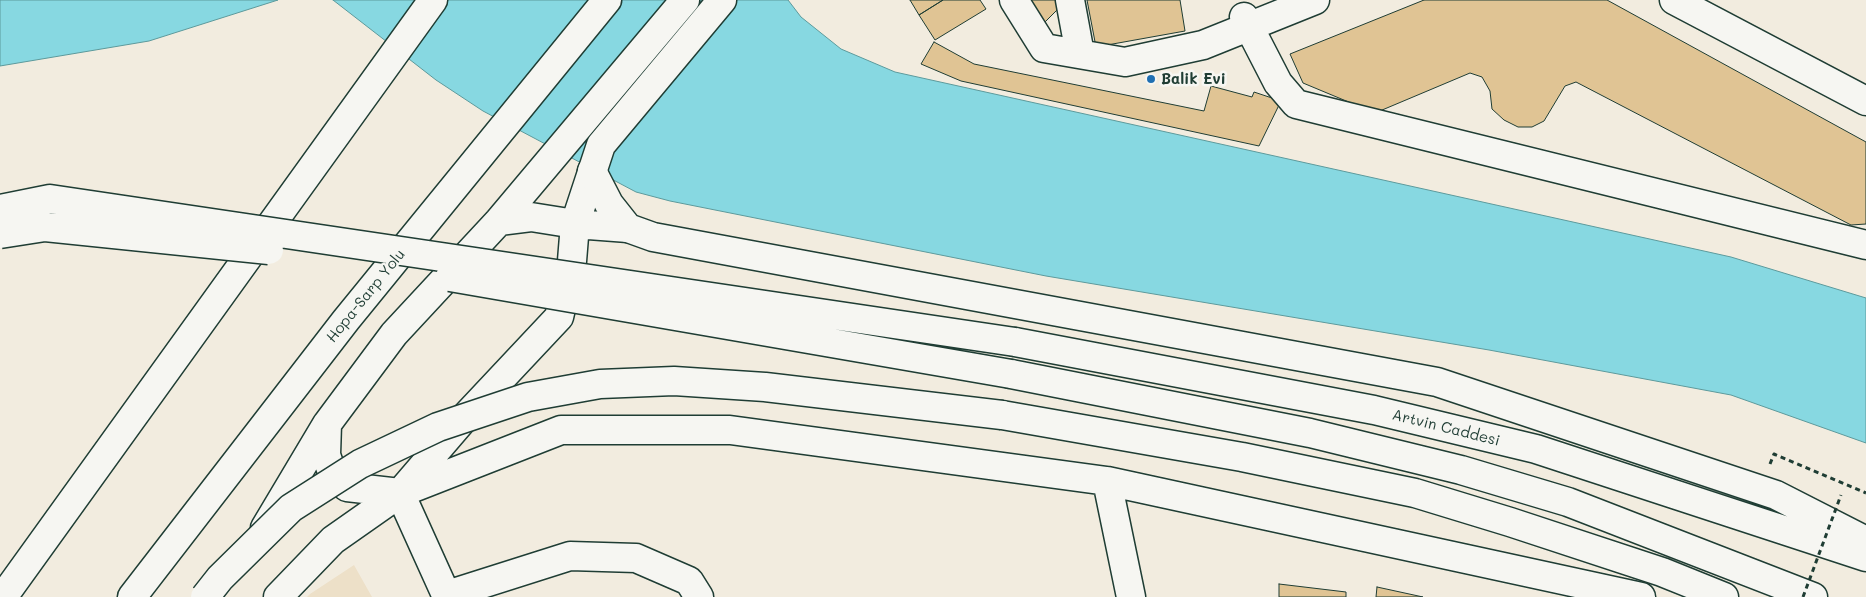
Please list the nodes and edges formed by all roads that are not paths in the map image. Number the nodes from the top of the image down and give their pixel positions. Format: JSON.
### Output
{"nodes":[{"id":1,"x":433,"y":0,"type":"edge"},
{"id":2,"x":606,"y":0,"type":"edge"},
{"id":3,"x":685,"y":0,"type":"edge"},
{"id":4,"x":722,"y":0,"type":"edge"},
{"id":5,"x":1014,"y":0,"type":"edge"},
{"id":6,"x":1070,"y":0,"type":"edge"},
{"id":7,"x":1315,"y":0,"type":"edge"},
{"id":8,"x":1674,"y":0,"type":"edge"},
{"id":9,"x":1246,"y":22,"type":"junction"},
{"id":10,"x":1080,"y":54,"type":"junction"},
{"id":11,"x":1866,"y":101,"type":"edge"},
{"id":12,"x":592,"y":171,"type":"junction"},
{"id":13,"x":0,"y":209,"type":"edge"},
{"id":14,"x":499,"y":221,"type":"junction"},
{"id":15,"x":575,"y":224,"type":"junction"},
{"id":16,"x":628,"y":228,"type":"junction"},
{"id":17,"x":0,"y":234,"type":"edge"},
{"id":18,"x":1866,"y":245,"type":"edge"},
{"id":19,"x":328,"y":424,"type":"junction"},
{"id":20,"x":1107,"y":482,"type":"junction"},
{"id":21,"x":400,"y":493,"type":"junction"},
{"id":22,"x":1866,"y":541,"type":"edge"},
{"id":23,"x":1866,"y":557,"type":"edge"},
{"id":24,"x":448,"y":596,"type":"edge"},
{"id":25,"x":3,"y":597,"type":"edge"},
{"id":26,"x":132,"y":597,"type":"edge"},
{"id":27,"x":205,"y":597,"type":"edge"},
{"id":28,"x":220,"y":597,"type":"edge"},
{"id":29,"x":278,"y":597,"type":"edge"},
{"id":30,"x":699,"y":597,"type":"edge"},
{"id":31,"x":1131,"y":597,"type":"edge"},
{"id":32,"x":1641,"y":597,"type":"edge"},
{"id":33,"x":1724,"y":597,"type":"edge"},
{"id":34,"x":1813,"y":597,"type":"edge"}],
"edges":[{"from":1,"to":25,"type":"main road"},
{"from":2,"to":26,"type":"main road","name":"Hopa-Sarp Yolu"},
{"from":3,"to":14,"type":"main road"},
{"from":4,"to":12,"type":"main road"},
{"from":5,"to":10,"type":"main road"},
{"from":6,"to":10,"type":"main road"},
{"from":7,"to":9,"type":"main road"},
{"from":8,"to":11,"type":"main road"},
{"from":9,"to":10,"type":"main road"},
{"from":9,"to":18,"type":"main road"},
{"from":12,"to":15,"type":"main road"},
{"from":12,"to":16,"type":"main road"},
{"from":13,"to":23,"type":"main road","name":"Artvin Caddesi","bridge":true},
{"from":14,"to":15,"type":"main road"},
{"from":14,"to":19,"type":"main road"},
{"from":15,"to":16,"type":"main road"},
{"from":15,"to":21,"type":"main road"},
{"from":16,"to":22,"type":"main road"},
{"from":17,"to":34,"type":"main road","bridge":true},
{"from":19,"to":21,"type":"main road"},
{"from":19,"to":28,"type":"main road"},
{"from":20,"to":21,"type":"main road"},
{"from":20,"to":31,"type":"main road"},
{"from":20,"to":32,"type":"main road"},
{"from":21,"to":24,"type":"main road"},
{"from":21,"to":29,"type":"main road"},
{"from":24,"to":30,"type":"main road"},
{"from":27,"to":33,"type":"main road","bridge":true}]}
